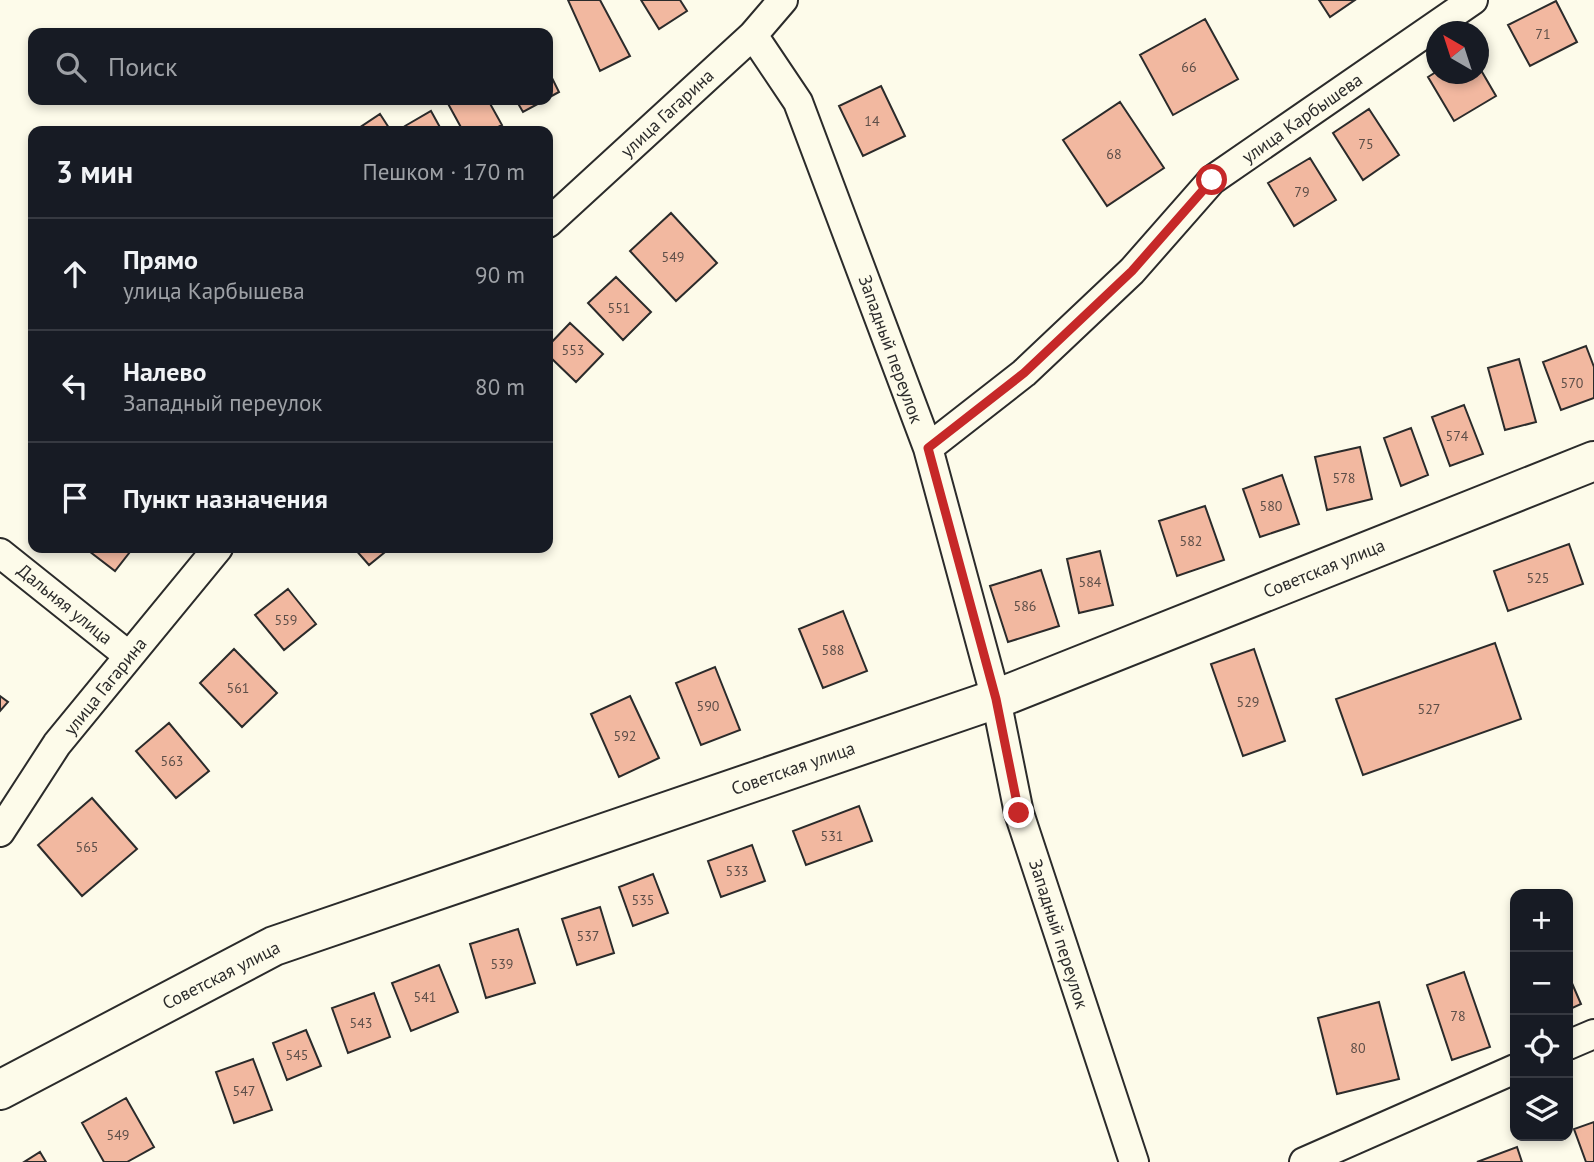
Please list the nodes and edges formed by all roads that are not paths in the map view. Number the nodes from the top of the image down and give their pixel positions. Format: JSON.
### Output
{"nodes":[{"id":1,"x":783,"y":0,"type":"edge"},
{"id":2,"x":1473,"y":0,"type":"edge"},
{"id":3,"x":753,"y":35,"type":"junction"},
{"id":4,"x":553,"y":218,"type":"edge"},
{"id":5,"x":928,"y":448,"type":"junction"},
{"id":6,"x":1594,"y":461,"type":"edge"},
{"id":7,"x":0,"y":553,"type":"edge"},
{"id":8,"x":214,"y":553,"type":"edge"},
{"id":9,"x":129,"y":656,"type":"junction"},
{"id":10,"x":996,"y":699,"type":"junction"},
{"id":11,"x":0,"y":832,"type":"edge"},
{"id":12,"x":1594,"y":1034,"type":"edge"},
{"id":13,"x":1573,"y":1043,"type":"edge"},
{"id":14,"x":1510,"y":1071,"type":"edge"},
{"id":15,"x":0,"y":1090,"type":"edge"},
{"id":16,"x":1134,"y":1162,"type":"edge"},
{"id":17,"x":1304,"y":1162,"type":"edge"}],
"edges":[{"from":1,"to":3,"type":"street","name":"улица Гагарина"},
{"from":2,"to":5,"type":"street","name":"улица Карбышева"},
{"from":3,"to":4,"type":"street","name":"улица Гагарина"},
{"from":3,"to":5,"type":"street","name":"Западный переулок"},
{"from":5,"to":10,"type":"street","name":"Западный переулок"},
{"from":6,"to":10,"type":"street","name":"Советская улица"},
{"from":7,"to":9,"type":"street","name":"Дальняя улица"},
{"from":8,"to":9,"type":"street","name":"улица Гагарина"},
{"from":9,"to":11,"type":"street","name":"улица Гагарина"},
{"from":10,"to":15,"type":"street","name":"Советская улица"},
{"from":10,"to":16,"type":"street","name":"Западный переулок"},
{"from":12,"to":13,"type":"street"},
{"from":14,"to":17,"type":"street"}]}
